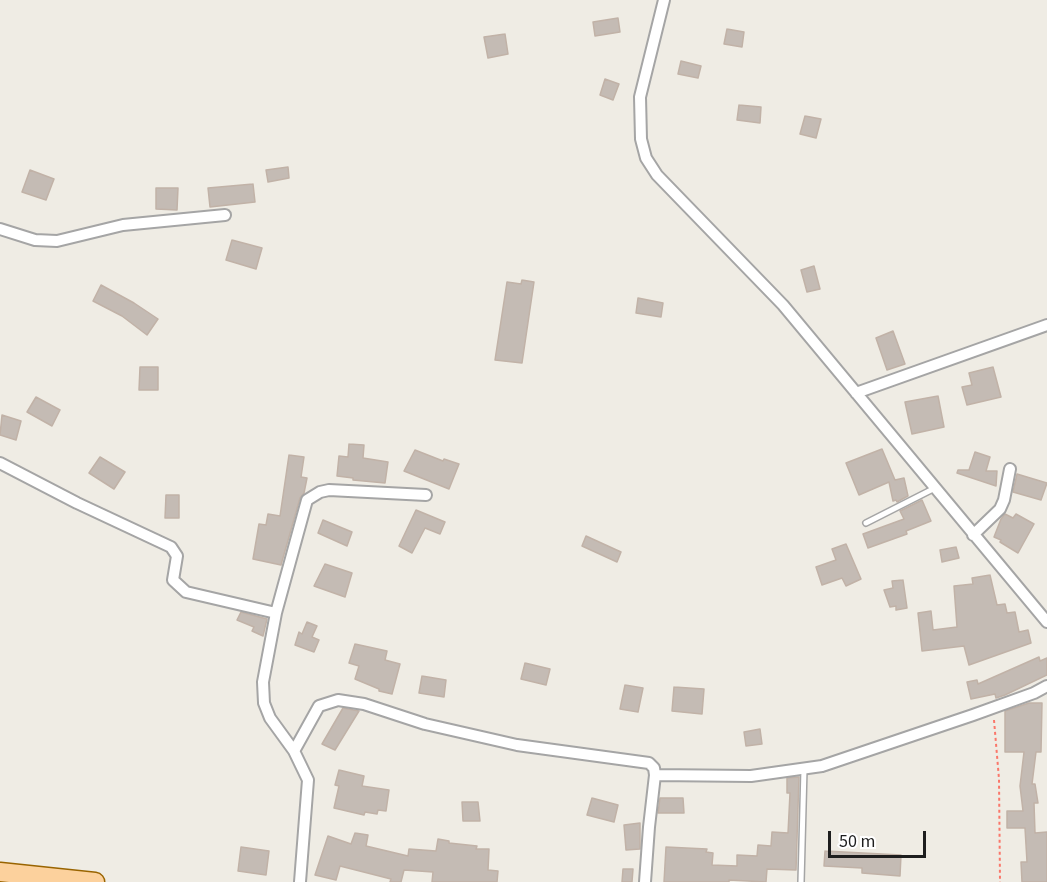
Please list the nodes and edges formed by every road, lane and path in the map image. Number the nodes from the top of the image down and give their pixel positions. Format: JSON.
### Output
{"nodes":[{"id":1,"x":663,"y":0,"type":"edge"},
{"id":2,"x":225,"y":214,"type":"dead end"},
{"id":3,"x":0,"y":229,"type":"edge"},
{"id":4,"x":1047,"y":325,"type":"edge"},
{"id":5,"x":856,"y":393,"type":"junction"},
{"id":6,"x":0,"y":463,"type":"edge"},
{"id":7,"x":1010,"y":469,"type":"dead end"},
{"id":8,"x":935,"y":488,"type":"junction"},
{"id":9,"x":426,"y":495,"type":"dead end"},
{"id":10,"x":866,"y":523,"type":"dead end"},
{"id":11,"x":973,"y":535,"type":"junction"},
{"id":12,"x":276,"y":613,"type":"junction"},
{"id":13,"x":1047,"y":622,"type":"edge"},
{"id":14,"x":1047,"y":686,"type":"edge"},
{"id":15,"x":993,"y":707,"type":"junction"},
{"id":16,"x":294,"y":751,"type":"junction"},
{"id":17,"x":804,"y":769,"type":"junction"},
{"id":18,"x":655,"y":775,"type":"junction"},
{"id":19,"x":0,"y":873,"type":"edge"},
{"id":20,"x":95,"y":882,"type":"edge"},
{"id":21,"x":300,"y":882,"type":"edge"},
{"id":22,"x":645,"y":882,"type":"edge"},
{"id":23,"x":801,"y":882,"type":"edge"},
{"id":24,"x":1000,"y":882,"type":"edge"}],
"edges":[{"from":1,"to":5,"type":"street"},
{"from":2,"to":3,"type":"street"},
{"from":4,"to":5,"type":"street"},
{"from":5,"to":8,"type":"street"},
{"from":6,"to":12,"type":"street"},
{"from":7,"to":11,"type":"street"},
{"from":8,"to":10,"type":"lane"},
{"from":8,"to":11,"type":"street"},
{"from":9,"to":12,"type":"street"},
{"from":11,"to":13,"type":"street"},
{"from":12,"to":16,"type":"street"},
{"from":14,"to":15,"type":"street"},
{"from":15,"to":17,"type":"street"},
{"from":15,"to":24,"type":"path"},
{"from":16,"to":18,"type":"street"},
{"from":16,"to":21,"type":"street"},
{"from":17,"to":18,"type":"street"},
{"from":17,"to":23,"type":"lane"},
{"from":18,"to":22,"type":"street"},
{"from":19,"to":20,"type":"main road"}]}
